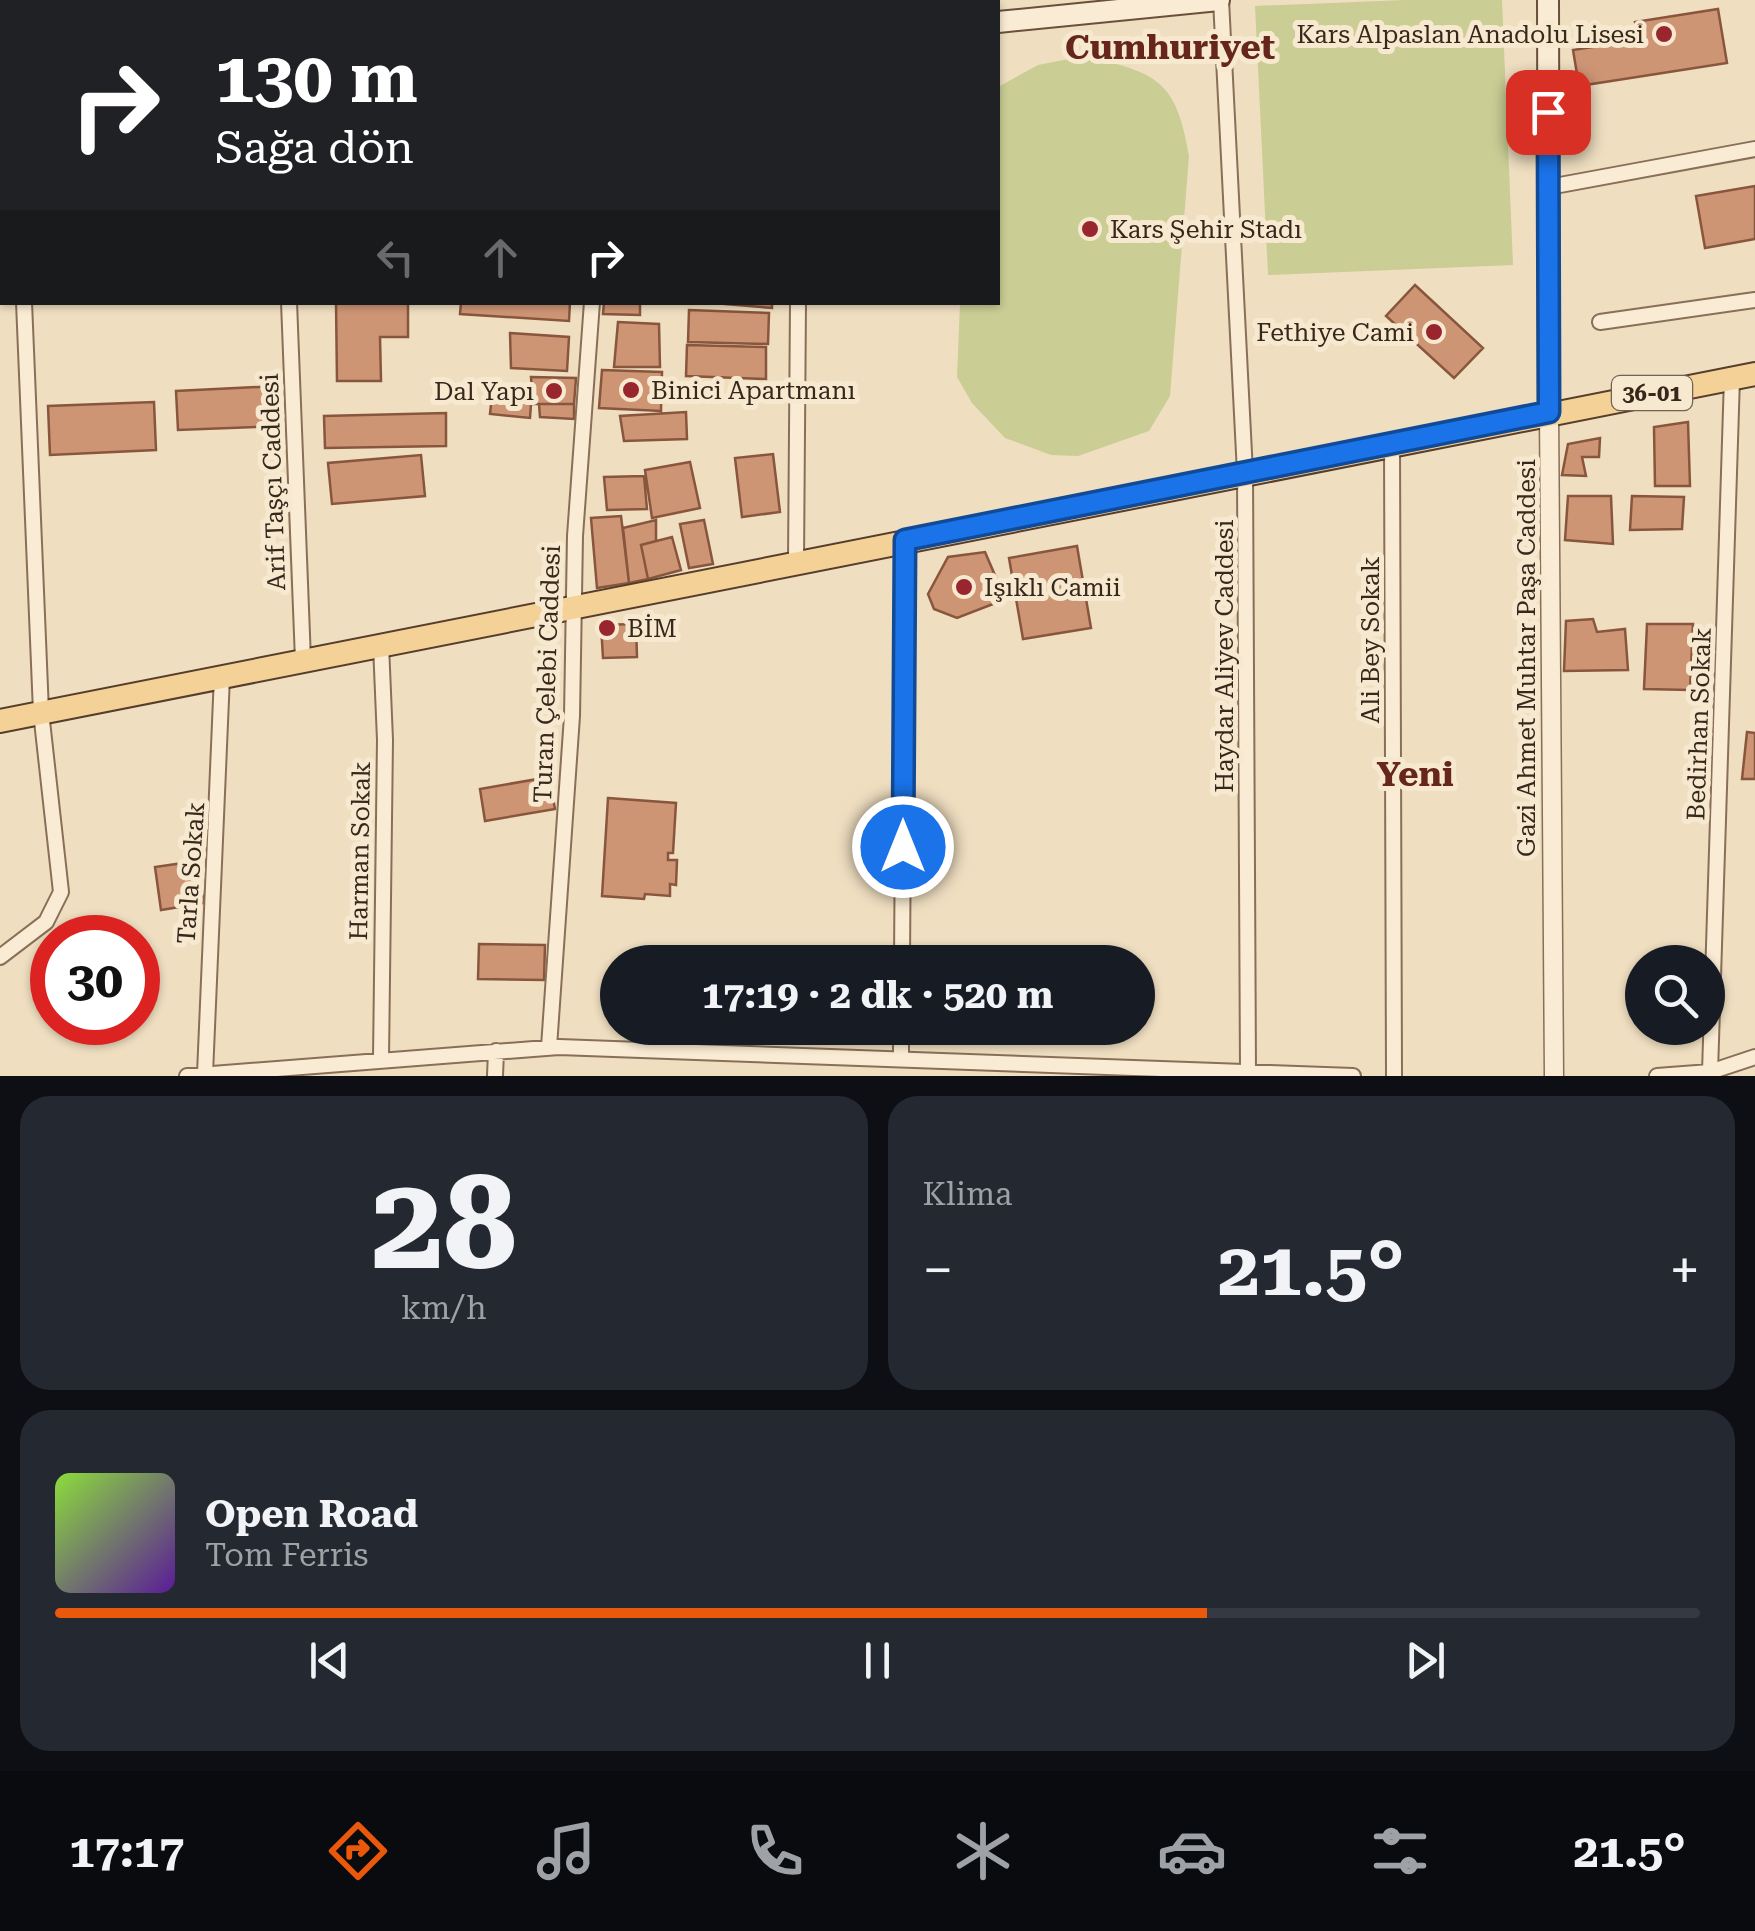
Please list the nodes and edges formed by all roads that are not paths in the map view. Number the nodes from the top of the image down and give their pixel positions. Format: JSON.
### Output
{"nodes":[{"id":1,"x":1220,"y":0,"type":"edge"},
{"id":2,"x":1548,"y":0,"type":"edge"},
{"id":3,"x":1000,"y":22,"type":"edge"},
{"id":4,"x":1755,"y":149,"type":"edge"},
{"id":5,"x":1548,"y":188,"type":"junction"},
{"id":6,"x":1755,"y":300,"type":"edge"},
{"id":7,"x":24,"y":305,"type":"edge"},
{"id":8,"x":289,"y":305,"type":"edge"},
{"id":9,"x":592,"y":305,"type":"edge"},
{"id":10,"x":798,"y":305,"type":"edge"},
{"id":11,"x":1600,"y":322,"type":"dead end"},
{"id":12,"x":1744,"y":376,"type":"edge"},
{"id":13,"x":1549,"y":412,"type":"junction"},
{"id":14,"x":1392,"y":444,"type":"junction"},
{"id":15,"x":1245,"y":473,"type":"junction"},
{"id":16,"x":905,"y":540,"type":"junction"},
{"id":17,"x":796,"y":562,"type":"junction"},
{"id":18,"x":576,"y":606,"type":"junction"},
{"id":19,"x":380,"y":645,"type":"junction"},
{"id":20,"x":303,"y":660,"type":"junction"},
{"id":21,"x":222,"y":676,"type":"junction"},
{"id":22,"x":40,"y":712,"type":"junction"},
{"id":23,"x":0,"y":721,"type":"edge"},
{"id":24,"x":902,"y":945,"type":"edge"},
{"id":25,"x":0,"y":957,"type":"edge"},
{"id":26,"x":901,"y":1045,"type":"edge"},
{"id":27,"x":549,"y":1047,"type":"junction"},
{"id":28,"x":496,"y":1051,"type":"junction"},
{"id":29,"x":1755,"y":1057,"type":"edge"},
{"id":30,"x":381,"y":1058,"type":"junction"},
{"id":31,"x":901,"y":1059,"type":"junction"},
{"id":32,"x":1248,"y":1072,"type":"junction"},
{"id":33,"x":1710,"y":1072,"type":"junction"},
{"id":34,"x":205,"y":1074,"type":"junction"},
{"id":35,"x":187,"y":1076,"type":"edge"},
{"id":36,"x":495,"y":1076,"type":"edge"},
{"id":37,"x":1353,"y":1076,"type":"edge"},
{"id":38,"x":1394,"y":1076,"type":"edge"},
{"id":39,"x":1554,"y":1076,"type":"edge"},
{"id":40,"x":1657,"y":1076,"type":"edge"}],
"edges":[{"from":1,"to":3,"type":"main road"},
{"from":1,"to":15,"type":"street","name":"Haydar Aliyev Caddesi"},
{"from":2,"to":5,"type":"main road","name":"Gazi Ahmet Muhtar Paşa Caddesi"},
{"from":4,"to":5,"type":"street"},
{"from":5,"to":13,"type":"main road","name":"Gazi Ahmet Muhtar Paşa Caddesi"},
{"from":6,"to":11,"type":"street"},
{"from":7,"to":22,"type":"street"},
{"from":8,"to":20,"type":"street","name":"Arif Taşçı Caddesi"},
{"from":9,"to":18,"type":"street","name":"Turan Çelebi Caddesi"},
{"from":10,"to":17,"type":"street"},
{"from":12,"to":13,"type":"main road","number":"36-01"},
{"from":12,"to":33,"type":"street","name":"Bedirhan Sokak"},
{"from":13,"to":14,"type":"main road"},
{"from":13,"to":39,"type":"street","name":"Gazi Ahmet Muhtar Paşa Caddesi"},
{"from":14,"to":15,"type":"main road"},
{"from":14,"to":38,"type":"street","name":"Ali Bey Sokak"},
{"from":15,"to":16,"type":"main road"},
{"from":15,"to":32,"type":"street","name":"Haydar Aliyev Caddesi"},
{"from":16,"to":17,"type":"main road"},
{"from":16,"to":24,"type":"street"},
{"from":17,"to":18,"type":"main road"},
{"from":18,"to":19,"type":"main road"},
{"from":18,"to":27,"type":"street","name":"Turan Çelebi Caddesi"},
{"from":19,"to":20,"type":"main road"},
{"from":19,"to":30,"type":"street","name":"Harman Sokak"},
{"from":20,"to":21,"type":"main road"},
{"from":21,"to":22,"type":"main road"},
{"from":21,"to":34,"type":"street","name":"Tarla Sokak"},
{"from":22,"to":23,"type":"main road"},
{"from":22,"to":25,"type":"street"},
{"from":26,"to":31,"type":"street"},
{"from":27,"to":28,"type":"street"},
{"from":27,"to":31,"type":"street"},
{"from":28,"to":30,"type":"street"},
{"from":28,"to":36,"type":"street"},
{"from":29,"to":33,"type":"street"},
{"from":30,"to":34,"type":"street"},
{"from":31,"to":32,"type":"street"},
{"from":32,"to":37,"type":"street"},
{"from":33,"to":40,"type":"street"},
{"from":34,"to":35,"type":"street"}]}
